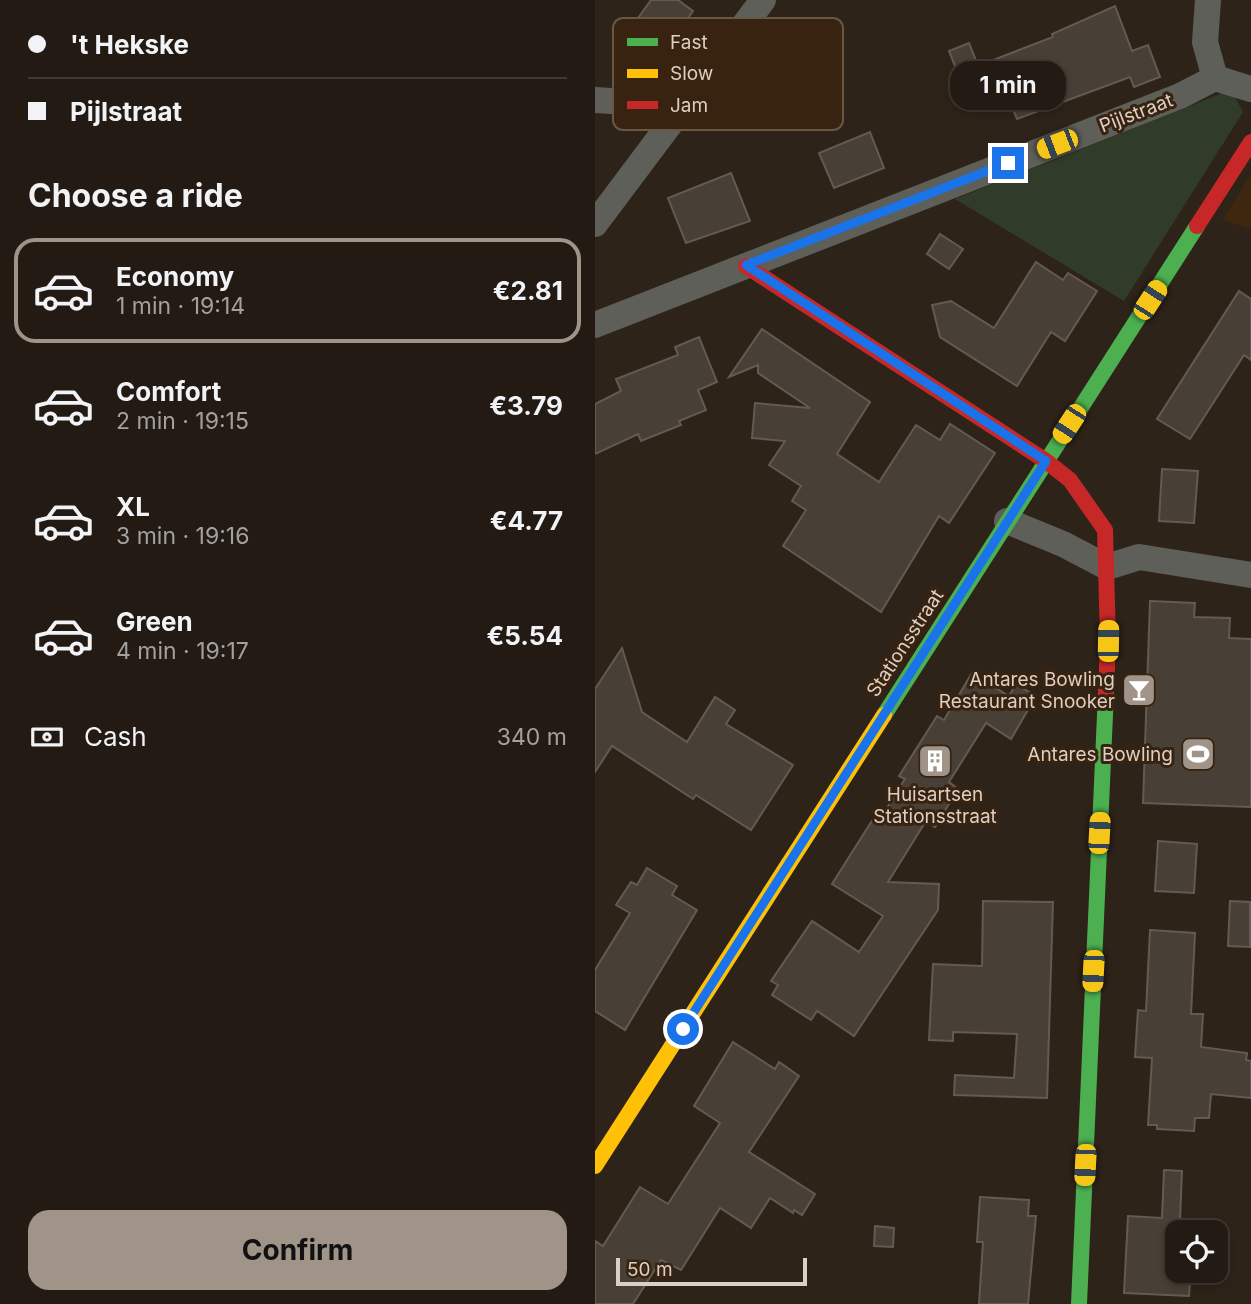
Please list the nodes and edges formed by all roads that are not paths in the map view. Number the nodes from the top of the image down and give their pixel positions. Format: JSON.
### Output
{"nodes":[{"id":1,"x":763,"y":0,"type":"edge"},
{"id":2,"x":1208,"y":0,"type":"edge"},
{"id":3,"x":749,"y":18,"type":"edge"},
{"id":4,"x":1215,"y":78,"type":"junction"},
{"id":5,"x":1251,"y":89,"type":"edge"},
{"id":6,"x":595,"y":100,"type":"edge"},
{"id":7,"x":613,"y":101,"type":"edge"},
{"id":8,"x":665,"y":130,"type":"edge"},
{"id":9,"x":1251,"y":142,"type":"edge"},
{"id":10,"x":595,"y":223,"type":"edge"},
{"id":11,"x":746,"y":265,"type":"junction"},
{"id":12,"x":595,"y":325,"type":"edge"},
{"id":13,"x":1046,"y":461,"type":"junction"},
{"id":14,"x":1007,"y":521,"type":"junction"},
{"id":15,"x":1107,"y":567,"type":"junction"},
{"id":16,"x":1251,"y":575,"type":"edge"},
{"id":17,"x":595,"y":1166,"type":"edge"},
{"id":18,"x":1079,"y":1304,"type":"edge"}],
"edges":[{"from":1,"to":3,"type":"street"},
{"from":2,"to":4,"type":"street"},
{"from":4,"to":5,"type":"street"},
{"from":4,"to":11,"type":"street","name":"Pijlstraat"},
{"from":6,"to":7,"type":"street"},
{"from":8,"to":10,"type":"street"},
{"from":9,"to":13,"type":"street","name":"Stationsstraat"},
{"from":11,"to":12,"type":"street","name":"Pijlstraat"},
{"from":11,"to":13,"type":"street"},
{"from":13,"to":14,"type":"street","name":"Stationsstraat"},
{"from":13,"to":15,"type":"street"},
{"from":14,"to":15,"type":"street"},
{"from":14,"to":17,"type":"street","name":"Stationsstraat"},
{"from":15,"to":16,"type":"street"},
{"from":15,"to":18,"type":"street"}]}
